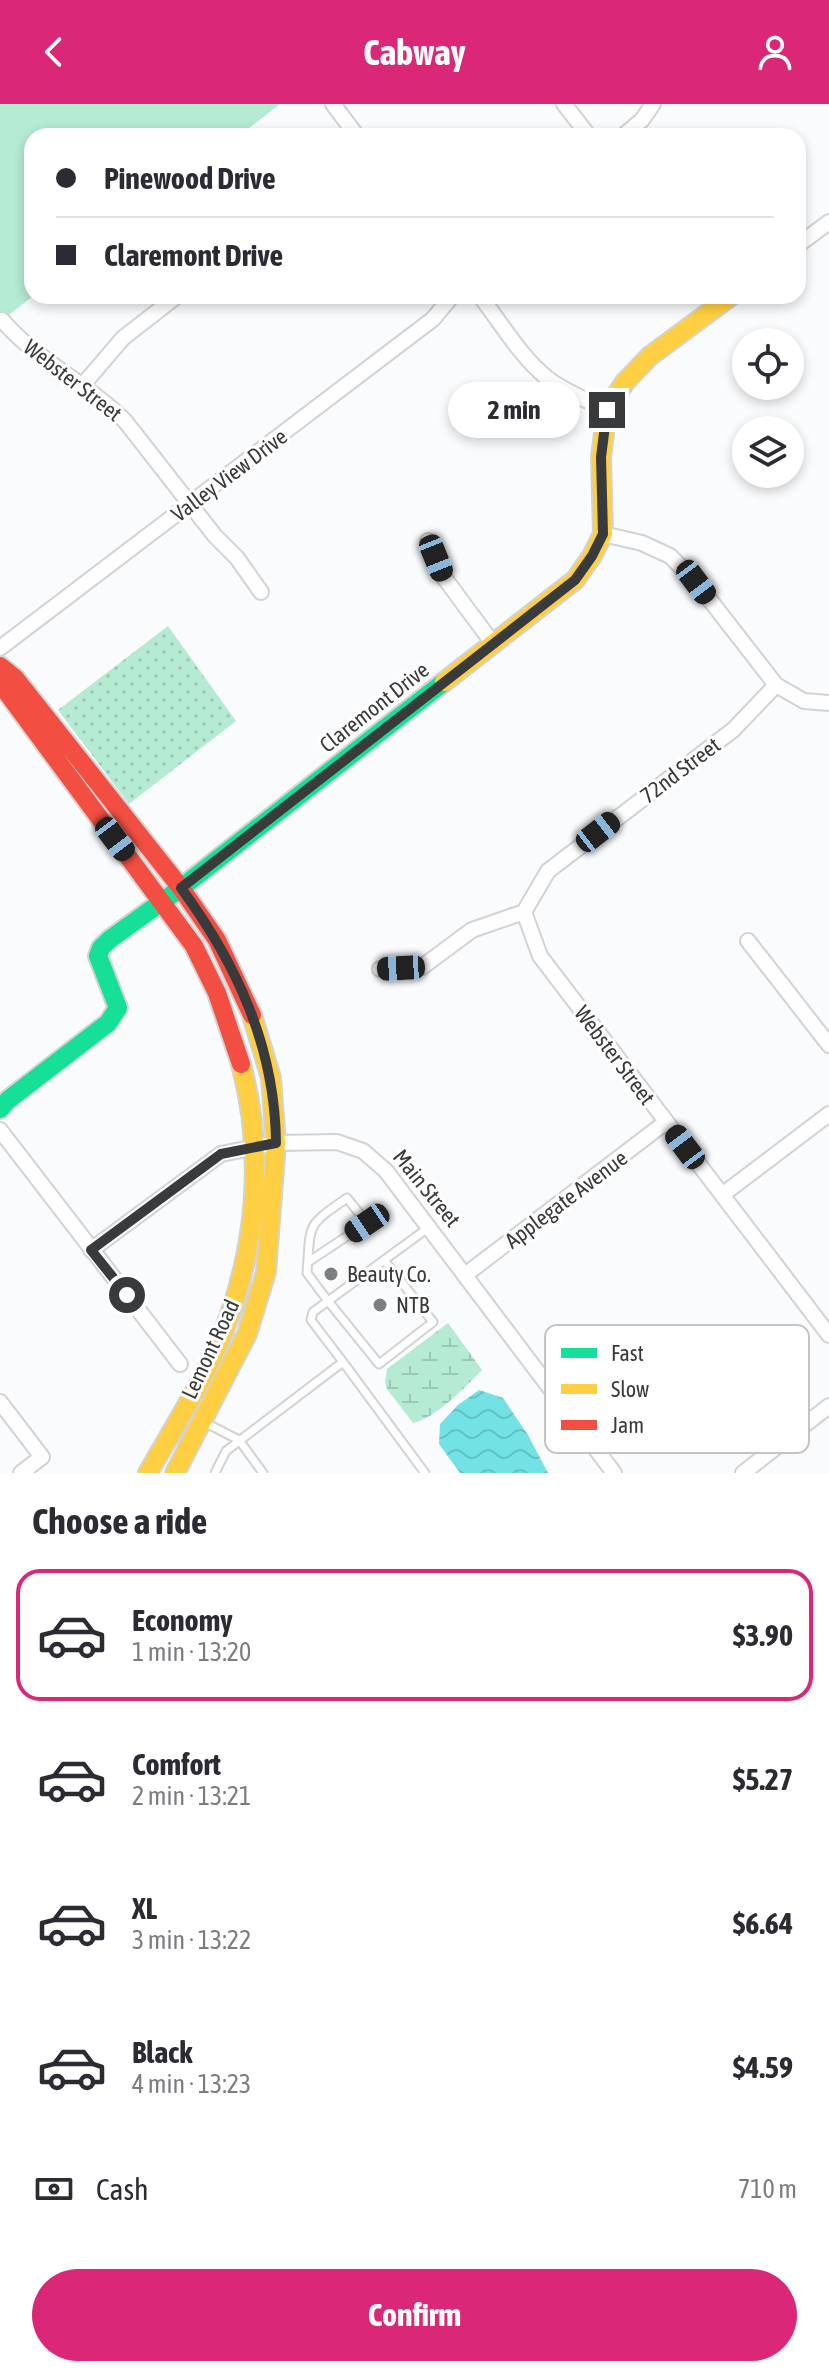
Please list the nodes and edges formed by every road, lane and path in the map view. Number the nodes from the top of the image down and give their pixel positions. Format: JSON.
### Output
{"nodes":[{"id":1,"x":333,"y":104,"type":"edge"},
{"id":2,"x":564,"y":104,"type":"edge"},
{"id":3,"x":653,"y":104,"type":"edge"},
{"id":4,"x":351,"y":128,"type":"edge"},
{"id":5,"x":583,"y":128,"type":"edge"},
{"id":6,"x":632,"y":128,"type":"edge"},
{"id":7,"x":829,"y":222,"type":"edge"},
{"id":8,"x":806,"y":239,"type":"edge"},
{"id":9,"x":167,"y":304,"type":"edge"},
{"id":10,"x":445,"y":304,"type":"edge"},
{"id":11,"x":486,"y":304,"type":"edge"},
{"id":12,"x":709,"y":304,"type":"edge"},
{"id":13,"x":2,"y":320,"type":"dead end"},
{"id":14,"x":82,"y":386,"type":"junction"},
{"id":15,"x":607,"y":410,"type":"junction"},
{"id":16,"x":190,"y":505,"type":"junction"},
{"id":17,"x":603,"y":534,"type":"junction"},
{"id":18,"x":428,"y":541,"type":"dead end"},
{"id":19,"x":261,"y":592,"type":"dead end"},
{"id":20,"x":494,"y":645,"type":"junction"},
{"id":21,"x":0,"y":648,"type":"edge"},
{"id":22,"x":0,"y":666,"type":"edge"},
{"id":23,"x":0,"y":683,"type":"edge"},
{"id":24,"x":776,"y":685,"type":"junction"},
{"id":25,"x":829,"y":703,"type":"edge"},
{"id":26,"x":181,"y":888,"type":"junction"},
{"id":27,"x":162,"y":901,"type":"junction"},
{"id":28,"x":524,"y":912,"type":"junction"},
{"id":29,"x":748,"y":941,"type":"dead end"},
{"id":30,"x":380,"y":969,"type":"dead end"},
{"id":31,"x":829,"y":1045,"type":"edge"},
{"id":32,"x":0,"y":1109,"type":"edge"},
{"id":33,"x":829,"y":1114,"type":"edge"},
{"id":34,"x":666,"y":1122,"type":"junction"},
{"id":35,"x":0,"y":1130,"type":"edge"},
{"id":36,"x":276,"y":1143,"type":"junction"},
{"id":37,"x":257,"y":1147,"type":"junction"},
{"id":38,"x":722,"y":1195,"type":"junction"},
{"id":39,"x":429,"y":1227,"type":"junction"},
{"id":40,"x":91,"y":1250,"type":"junction"},
{"id":41,"x":384,"y":1260,"type":"junction"},
{"id":42,"x":308,"y":1262,"type":"junction"},
{"id":43,"x":465,"y":1275,"type":"junction"},
{"id":44,"x":328,"y":1301,"type":"junction"},
{"id":45,"x":829,"y":1335,"type":"edge"},
{"id":46,"x":343,"y":1362,"type":"junction"},
{"id":47,"x":180,"y":1364,"type":"dead end"},
{"id":48,"x":545,"y":1381,"type":"edge"},
{"id":49,"x":0,"y":1402,"type":"edge"},
{"id":50,"x":829,"y":1406,"type":"edge"},
{"id":51,"x":182,"y":1410,"type":"junction"},
{"id":52,"x":203,"y":1421,"type":"junction"},
{"id":53,"x":809,"y":1422,"type":"edge"},
{"id":54,"x":239,"y":1440,"type":"junction"},
{"id":55,"x":599,"y":1453,"type":"edge"},
{"id":56,"x":769,"y":1453,"type":"edge"},
{"id":57,"x":21,"y":1473,"type":"edge"},
{"id":58,"x":148,"y":1473,"type":"edge"},
{"id":59,"x":175,"y":1473,"type":"edge"},
{"id":60,"x":215,"y":1473,"type":"edge"},
{"id":61,"x":263,"y":1473,"type":"edge"},
{"id":62,"x":425,"y":1473,"type":"edge"},
{"id":63,"x":614,"y":1473,"type":"edge"},
{"id":64,"x":743,"y":1473,"type":"edge"}],
"edges":[{"from":1,"to":4,"type":"street"},
{"from":2,"to":5,"type":"street"},
{"from":3,"to":6,"type":"street"},
{"from":7,"to":8,"type":"street"},
{"from":9,"to":14,"type":"street"},
{"from":10,"to":16,"type":"street","name":"Valley View Drive"},
{"from":11,"to":15,"type":"street"},
{"from":12,"to":15,"type":"main road"},
{"from":13,"to":14,"type":"street","name":"Webster Street"},
{"from":14,"to":16,"type":"street","name":"Webster Street"},
{"from":15,"to":17,"type":"main road"},
{"from":16,"to":19,"type":"street","name":"Webster Street"},
{"from":16,"to":21,"type":"street","name":"Valley View Drive"},
{"from":17,"to":20,"type":"main road","name":"Claremont Drive"},
{"from":17,"to":24,"type":"street"},
{"from":18,"to":20,"type":"street"},
{"from":20,"to":26,"type":"main road","name":"Claremont Drive"},
{"from":22,"to":26,"type":"main road"},
{"from":23,"to":27,"type":"main road"},
{"from":24,"to":25,"type":"street"},
{"from":24,"to":28,"type":"street","name":"72nd Street"},
{"from":26,"to":27,"type":"main road","name":"Claremont Drive"},
{"from":26,"to":36,"type":"main road"},
{"from":27,"to":32,"type":"main road","name":"Claremont Drive"},
{"from":27,"to":37,"type":"main road"},
{"from":28,"to":30,"type":"street"},
{"from":28,"to":34,"type":"street","name":"Webster Street"},
{"from":29,"to":31,"type":"street"},
{"from":33,"to":38,"type":"street"},
{"from":34,"to":38,"type":"street","name":"Webster Street"},
{"from":34,"to":43,"type":"street","name":"Applegate Avenue"},
{"from":35,"to":40,"type":"street"},
{"from":36,"to":37,"type":"street","name":"Main Street"},
{"from":36,"to":39,"type":"street","name":"Main Street"},
{"from":36,"to":52,"type":"main road","name":"Lemont Road"},
{"from":37,"to":40,"type":"street","name":"Main Street"},
{"from":37,"to":51,"type":"main road","name":"Lemont Road"},
{"from":38,"to":45,"type":"street","name":"Webster Street"},
{"from":39,"to":41,"type":"lane"},
{"from":39,"to":43,"type":"street","name":"Main Street"},
{"from":40,"to":47,"type":"street"},
{"from":41,"to":44,"type":"lane"},
{"from":41,"to":44,"type":"lane"},
{"from":42,"to":42,"type":"lane"},
{"from":42,"to":44,"type":"lane"},
{"from":43,"to":48,"type":"street","name":"Main Street"},
{"from":44,"to":46,"type":"lane"},
{"from":46,"to":54,"type":"lane"},
{"from":46,"to":62,"type":"lane"},
{"from":49,"to":57,"type":"street"},
{"from":50,"to":53,"type":"street"},
{"from":51,"to":52,"type":"lane"},
{"from":51,"to":58,"type":"main road","name":"Lemont Road"},
{"from":52,"to":54,"type":"lane"},
{"from":52,"to":59,"type":"main road","name":"Lemont Road"},
{"from":54,"to":60,"type":"lane"},
{"from":54,"to":61,"type":"lane"},
{"from":55,"to":63,"type":"street","name":"Main Street"},
{"from":56,"to":64,"type":"street"}]}
